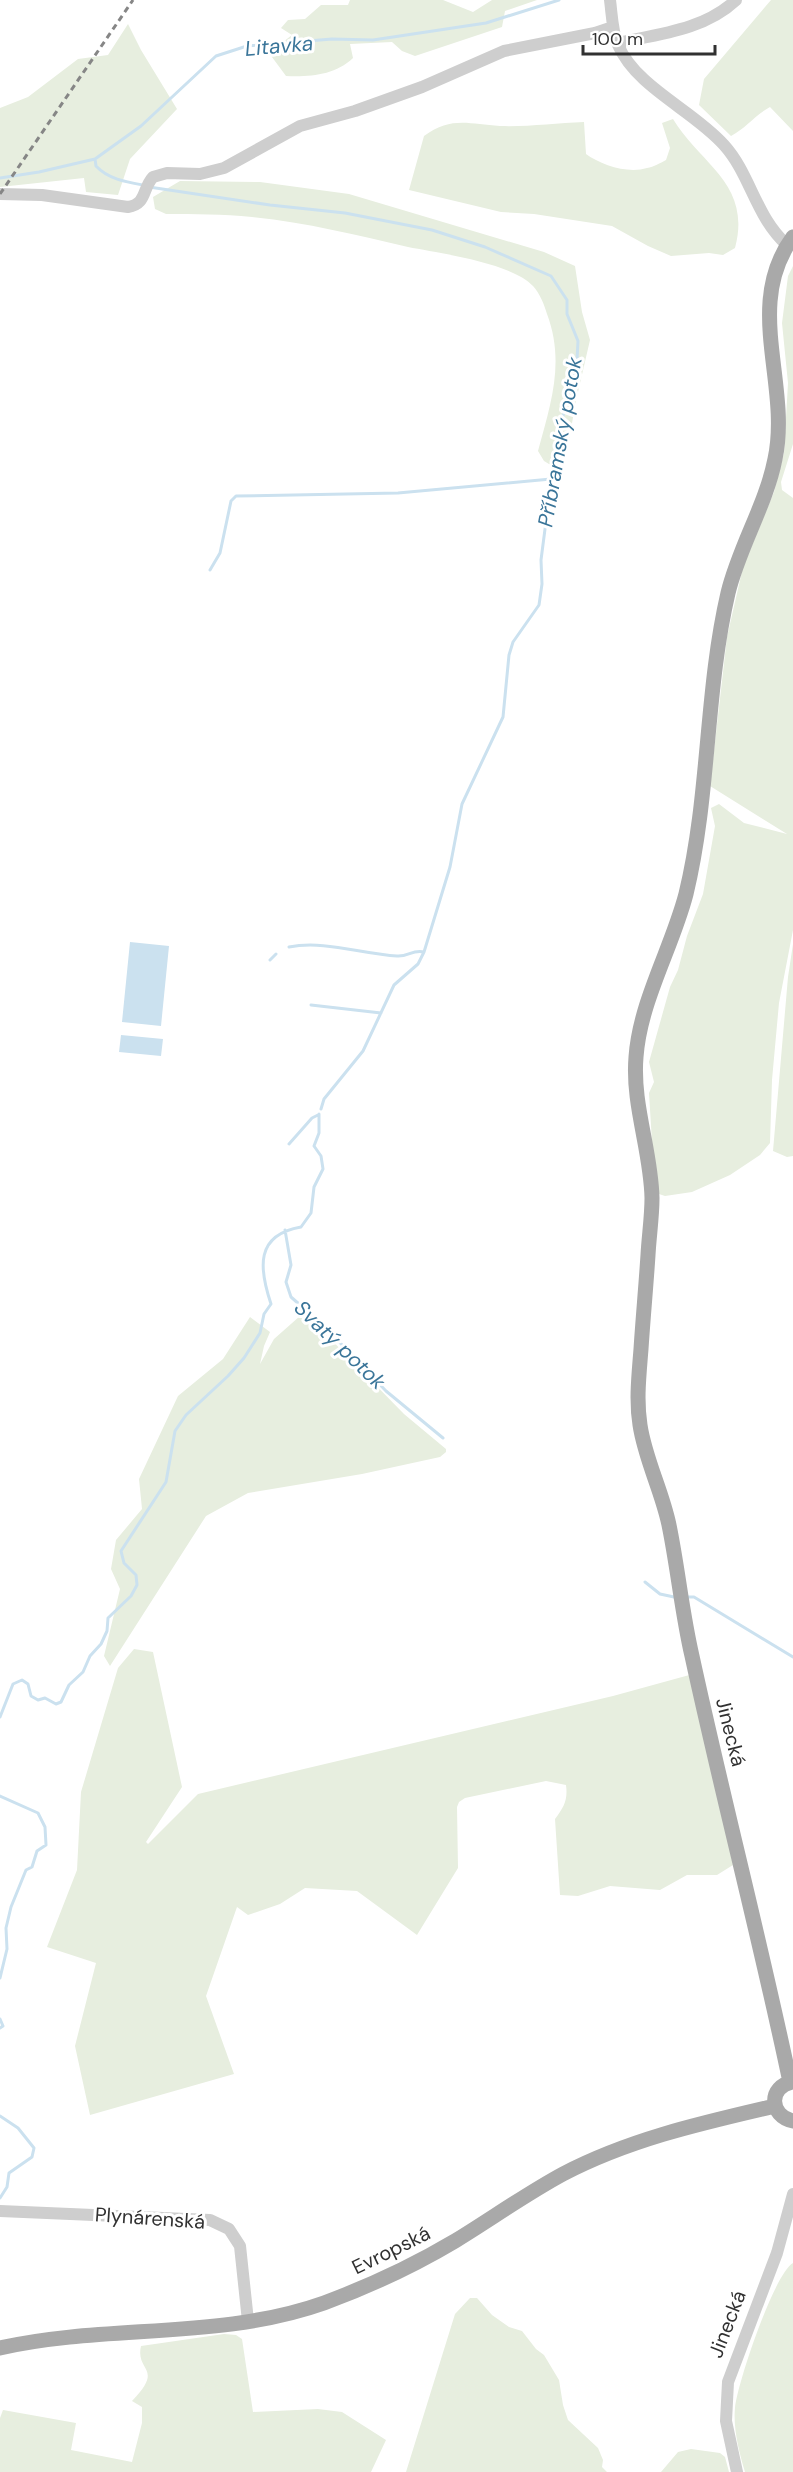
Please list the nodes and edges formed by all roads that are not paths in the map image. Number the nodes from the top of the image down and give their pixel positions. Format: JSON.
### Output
{"nodes":[{"id":1,"x":610,"y":0,"type":"edge"},
{"id":2,"x":736,"y":0,"type":"edge"},
{"id":3,"x":613,"y":27,"type":"junction"},
{"id":4,"x":617,"y":43,"type":"junction"},
{"id":5,"x":0,"y":194,"type":"edge"},
{"id":6,"x":790,"y":241,"type":"edge"},
{"id":7,"x":792,"y":2082,"type":"edge"},
{"id":8,"x":775,"y":2106,"type":"junction"},
{"id":9,"x":793,"y":2121,"type":"edge"},
{"id":10,"x":793,"y":2194,"type":"edge"},
{"id":11,"x":4,"y":2211,"type":"edge"},
{"id":12,"x":248,"y":2321,"type":"junction"},
{"id":13,"x":0,"y":2348,"type":"edge"},
{"id":14,"x":737,"y":2472,"type":"edge"}],
"edges":[{"from":1,"to":3,"type":"street"},
{"from":2,"to":4,"type":"street"},
{"from":3,"to":4,"type":"street"},
{"from":3,"to":5,"type":"street"},
{"from":4,"to":6,"type":"street"},
{"from":6,"to":7,"type":"main road","name":"Jinecká"},
{"from":7,"to":8,"type":"main road"},
{"from":8,"to":9,"type":"main road"},
{"from":8,"to":12,"type":"main road","name":"Evropská"},
{"from":10,"to":14,"type":"street","name":"Jinecká"},
{"from":11,"to":12,"type":"street","name":"Plynárenská"},
{"from":12,"to":13,"type":"main road","name":"Evropská"}]}
